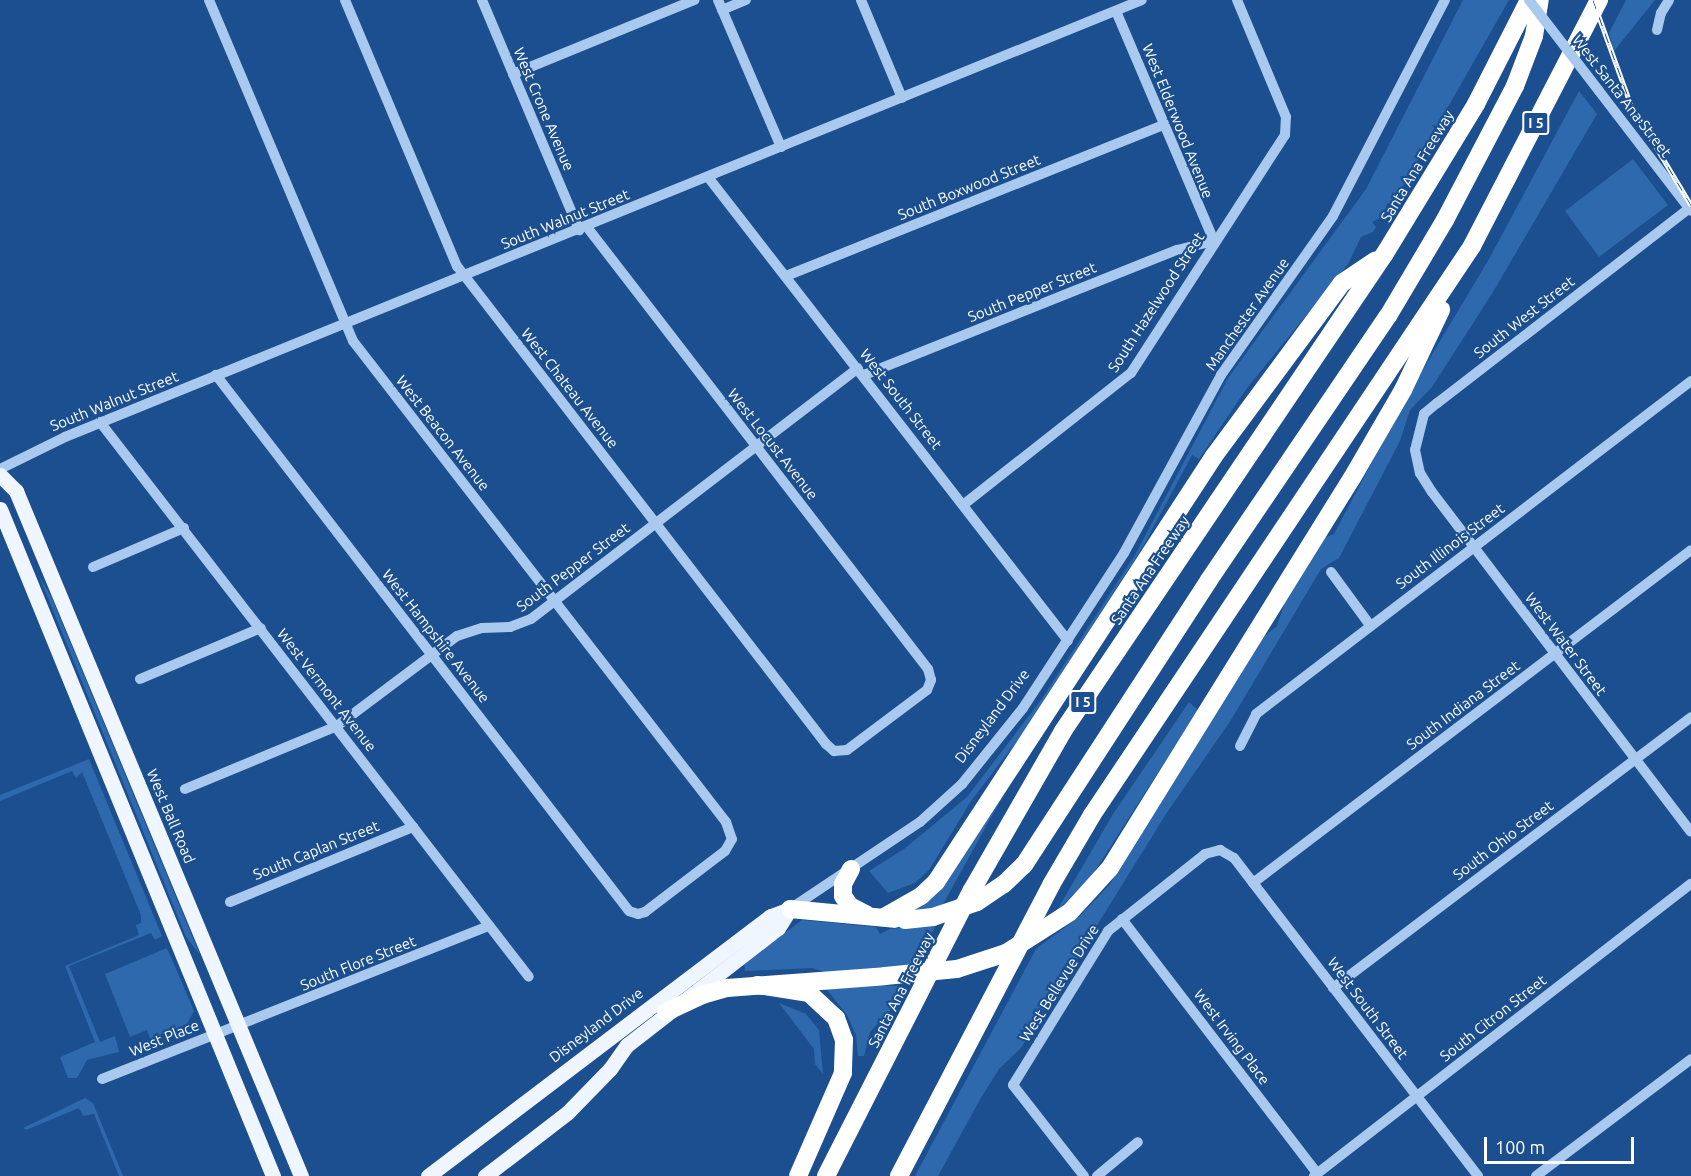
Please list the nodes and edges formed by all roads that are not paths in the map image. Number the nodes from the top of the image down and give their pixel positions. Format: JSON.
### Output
{"nodes":[{"id":1,"x":209,"y":0,"type":"edge"},
{"id":2,"x":345,"y":0,"type":"edge"},
{"id":3,"x":482,"y":0,"type":"edge"},
{"id":4,"x":694,"y":0,"type":"edge"},
{"id":5,"x":746,"y":0,"type":"edge"},
{"id":6,"x":861,"y":0,"type":"edge"},
{"id":7,"x":1142,"y":0,"type":"edge"},
{"id":8,"x":1237,"y":0,"type":"edge"},
{"id":9,"x":1445,"y":0,"type":"edge"},
{"id":10,"x":1529,"y":0,"type":"edge"},
{"id":11,"x":1540,"y":0,"type":"edge"},
{"id":12,"x":1599,"y":0,"type":"edge"},
{"id":13,"x":1670,"y":0,"type":"edge"},
{"id":14,"x":720,"y":5,"type":"edge"},
{"id":15,"x":1116,"y":10,"type":"junction"},
{"id":16,"x":1658,"y":30,"type":"dead end"},
{"id":17,"x":513,"y":74,"type":"junction"},
{"id":18,"x":902,"y":98,"type":"junction"},
{"id":19,"x":1163,"y":125,"type":"junction"},
{"id":20,"x":781,"y":147,"type":"junction"},
{"id":21,"x":708,"y":177,"type":"junction"},
{"id":22,"x":1690,"y":209,"type":"edge"},
{"id":23,"x":583,"y":228,"type":"junction"},
{"id":24,"x":1214,"y":241,"type":"junction"},
{"id":25,"x":1472,"y":246,"type":"junction"},
{"id":26,"x":1384,"y":255,"type":"junction"},
{"id":27,"x":465,"y":276,"type":"junction"},
{"id":28,"x":786,"y":276,"type":"junction"},
{"id":29,"x":346,"y":325,"type":"junction"},
{"id":30,"x":861,"y":372,"type":"junction"},
{"id":31,"x":216,"y":375,"type":"junction"},
{"id":32,"x":1691,"y":381,"type":"edge"},
{"id":33,"x":100,"y":423,"type":"junction"},
{"id":34,"x":756,"y":446,"type":"junction"},
{"id":35,"x":0,"y":469,"type":"edge"},
{"id":36,"x":1420,"y":473,"type":"joint"},
{"id":37,"x":0,"y":475,"type":"edge"},
{"id":38,"x":963,"y":505,"type":"junction"},
{"id":39,"x":0,"y":509,"type":"edge"},
{"id":40,"x":656,"y":524,"type":"junction"},
{"id":41,"x":184,"y":528,"type":"junction"},
{"id":42,"x":1473,"y":548,"type":"junction"},
{"id":43,"x":1691,"y":550,"type":"edge"},
{"id":44,"x":93,"y":567,"type":"dead end"},
{"id":45,"x":1331,"y":572,"type":"dead end"},
{"id":46,"x":554,"y":603,"type":"junction"},
{"id":47,"x":1370,"y":625,"type":"junction"},
{"id":48,"x":261,"y":628,"type":"junction"},
{"id":49,"x":1068,"y":641,"type":"junction"},
{"id":50,"x":431,"y":654,"type":"junction"},
{"id":51,"x":1555,"y":655,"type":"junction"},
{"id":52,"x":140,"y":679,"type":"dead end"},
{"id":53,"x":1691,"y":717,"type":"edge"},
{"id":54,"x":337,"y":726,"type":"junction"},
{"id":55,"x":1240,"y":746,"type":"dead end"},
{"id":56,"x":838,"y":752,"type":"joint"},
{"id":57,"x":1635,"y":759,"type":"junction"},
{"id":58,"x":185,"y":789,"type":"dead end"},
{"id":59,"x":413,"y":827,"type":"junction"},
{"id":60,"x":1691,"y":832,"type":"edge"},
{"id":61,"x":1234,"y":858,"type":"joint"},
{"id":62,"x":851,"y":869,"type":"junction"},
{"id":63,"x":1253,"y":883,"type":"junction"},
{"id":64,"x":1691,"y":884,"type":"edge"},
{"id":65,"x":230,"y":902,"type":"dead end"},
{"id":66,"x":790,"y":909,"type":"junction"},
{"id":67,"x":634,"y":914,"type":"joint"},
{"id":68,"x":877,"y":916,"type":"junction"},
{"id":69,"x":1122,"y":919,"type":"junction"},
{"id":70,"x":489,"y":926,"type":"junction"},
{"id":71,"x":529,"y":977,"type":"dead end"},
{"id":72,"x":758,"y":985,"type":"junction"},
{"id":73,"x":1333,"y":988,"type":"junction"},
{"id":74,"x":666,"y":1012,"type":"junction"},
{"id":75,"x":237,"y":1024,"type":"junction"},
{"id":76,"x":216,"y":1032,"type":"junction"},
{"id":77,"x":1691,"y":1059,"type":"edge"},
{"id":78,"x":102,"y":1079,"type":"dead end"},
{"id":79,"x":1417,"y":1097,"type":"junction"},
{"id":80,"x":1138,"y":1142,"type":"dead end"},
{"id":81,"x":1315,"y":1175,"type":"edge"},
{"id":82,"x":273,"y":1176,"type":"edge"},
{"id":83,"x":301,"y":1176,"type":"edge"},
{"id":84,"x":428,"y":1176,"type":"edge"},
{"id":85,"x":485,"y":1176,"type":"edge"},
{"id":86,"x":798,"y":1176,"type":"edge"},
{"id":87,"x":826,"y":1176,"type":"edge"},
{"id":88,"x":899,"y":1176,"type":"edge"},
{"id":89,"x":1084,"y":1176,"type":"edge"},
{"id":90,"x":1097,"y":1176,"type":"edge"},
{"id":91,"x":1478,"y":1176,"type":"edge"},
{"id":92,"x":1536,"y":1176,"type":"edge"}],
"edges":[{"from":1,"to":29,"type":"street","name":"West Beacon Avenue"},
{"from":2,"to":27,"type":"street","name":"West Chateau Avenue"},
{"from":3,"to":17,"type":"street","name":"West Crone Avenue"},
{"from":4,"to":17,"type":"street"},
{"from":5,"to":14,"type":"street"},
{"from":6,"to":18,"type":"street"},
{"from":7,"to":15,"type":"street","name":"South Walnut Street"},
{"from":8,"to":24,"type":"street","name":"South Hazelwood Street"},
{"from":9,"to":49,"type":"street","name":"Manchester Avenue"},
{"from":10,"to":22,"type":"street","name":"West Santa Ana Street","bridge":true},
{"from":10,"to":26,"type":"highway","name":"Santa Ana Freeway","number":"I 5"},
{"from":11,"to":68,"type":"highway","bridge":true},
{"from":12,"to":25,"type":"highway","number":"I 5"},
{"from":13,"to":16,"type":"street"},
{"from":14,"to":20,"type":"street"},
{"from":15,"to":18,"type":"street","name":"South Walnut Street"},
{"from":15,"to":19,"type":"street","name":"West Elderwood Avenue"},
{"from":17,"to":23,"type":"street","name":"West Crone Avenue"},
{"from":18,"to":20,"type":"street","name":"South Walnut Street"},
{"from":19,"to":24,"type":"street","name":"West Elderwood Avenue"},
{"from":19,"to":28,"type":"street","name":"South Boxwood Street"},
{"from":20,"to":21,"type":"street","name":"South Walnut Street"},
{"from":21,"to":23,"type":"street","name":"South Walnut Street"},
{"from":21,"to":28,"type":"street","name":"West South Street"},
{"from":22,"to":36,"type":"street","name":"South West Street"},
{"from":23,"to":27,"type":"street","name":"South Walnut Street"},
{"from":23,"to":34,"type":"street","name":"West Locust Avenue"},
{"from":24,"to":30,"type":"street","name":"South Pepper Street"},
{"from":24,"to":38,"type":"street","name":"South Hazelwood Street"},
{"from":25,"to":72,"type":"highway","bridge":true},
{"from":25,"to":88,"type":"highway","number":"I 5"},
{"from":26,"to":68,"type":"highway"},
{"from":26,"to":87,"type":"highway","name":"Santa Ana Freeway","number":"I 5"},
{"from":27,"to":29,"type":"street","name":"South Walnut Street"},
{"from":27,"to":40,"type":"street","name":"West Chateau Avenue"},
{"from":28,"to":30,"type":"street","name":"West South Street"},
{"from":29,"to":31,"type":"street","name":"South Walnut Street"},
{"from":29,"to":46,"type":"street","name":"West Beacon Avenue"},
{"from":30,"to":34,"type":"street","name":"South Pepper Street"},
{"from":30,"to":38,"type":"street","name":"West South Street"},
{"from":31,"to":33,"type":"street","name":"South Walnut Street"},
{"from":31,"to":50,"type":"street","name":"West Hampshire Avenue"},
{"from":32,"to":42,"type":"street","name":"South Illinois Street"},
{"from":33,"to":35,"type":"street","name":"South Walnut Street"},
{"from":33,"to":41,"type":"street","name":"West Vermont Avenue"},
{"from":34,"to":40,"type":"street","name":"South Pepper Street"},
{"from":34,"to":56,"type":"street","name":"West Locust Avenue"},
{"from":36,"to":42,"type":"street","name":"West Water Street"},
{"from":37,"to":75,"type":"main road","name":"West Ball Road"},
{"from":38,"to":49,"type":"street","name":"West South Street"},
{"from":39,"to":76,"type":"main road"},
{"from":40,"to":46,"type":"street","name":"South Pepper Street"},
{"from":40,"to":56,"type":"street","name":"West Chateau Avenue"},
{"from":41,"to":44,"type":"street"},
{"from":41,"to":48,"type":"street","name":"West Vermont Avenue"},
{"from":42,"to":47,"type":"street","name":"South Illinois Street"},
{"from":42,"to":51,"type":"street","name":"West Water Street"},
{"from":43,"to":51,"type":"street","name":"South Indiana Street"},
{"from":45,"to":47,"type":"street"},
{"from":46,"to":50,"type":"street","name":"South Pepper Street"},
{"from":46,"to":67,"type":"street","name":"West Beacon Avenue"},
{"from":47,"to":55,"type":"street","name":"South Illinois Street"},
{"from":48,"to":52,"type":"street"},
{"from":48,"to":54,"type":"street","name":"West Vermont Avenue"},
{"from":49,"to":62,"type":"street","name":"Disneyland Drive"},
{"from":50,"to":54,"type":"street","name":"South Pepper Street"},
{"from":50,"to":67,"type":"street","name":"West Hampshire Avenue"},
{"from":51,"to":57,"type":"street","name":"West Water Street"},
{"from":51,"to":63,"type":"street","name":"South Indiana Street"},
{"from":53,"to":57,"type":"street","name":"South Ohio Street"},
{"from":54,"to":58,"type":"street","name":"South Pepper Street"},
{"from":54,"to":59,"type":"street","name":"West Vermont Avenue"},
{"from":57,"to":60,"type":"street","name":"West Water Street"},
{"from":57,"to":73,"type":"street","name":"South Ohio Street"},
{"from":59,"to":65,"type":"street","name":"South Caplan Street"},
{"from":59,"to":70,"type":"street","name":"West Vermont Avenue"},
{"from":61,"to":63,"type":"street","name":"West South Street"},
{"from":61,"to":69,"type":"street","name":"West Bellevue Drive"},
{"from":62,"to":66,"type":"street","name":"Disneyland Drive"},
{"from":62,"to":68,"type":"highway"},
{"from":63,"to":73,"type":"street","name":"West South Street"},
{"from":64,"to":79,"type":"street","name":"South Citron Street"},
{"from":66,"to":68,"type":"highway"},
{"from":66,"to":74,"type":"main road","name":"Disneyland Drive"},
{"from":66,"to":84,"type":"main road","name":"Disneyland Drive"},
{"from":69,"to":81,"type":"street","name":"West Irving Place"},
{"from":69,"to":89,"type":"street","name":"West Bellevue Drive"},
{"from":70,"to":71,"type":"street","name":"West Vermont Avenue"},
{"from":70,"to":75,"type":"street","name":"South Flore Street"},
{"from":72,"to":74,"type":"highway"},
{"from":72,"to":86,"type":"highway"},
{"from":73,"to":79,"type":"street","name":"West South Street"},
{"from":74,"to":85,"type":"main road","name":"Disneyland Drive"},
{"from":75,"to":76,"type":"street","name":"West Place"},
{"from":75,"to":83,"type":"main road","name":"West Ball Road"},
{"from":76,"to":78,"type":"street","name":"West Place"},
{"from":76,"to":82,"type":"main road"},
{"from":77,"to":92,"type":"street"},
{"from":79,"to":81,"type":"street","name":"South Citron Street"},
{"from":79,"to":91,"type":"street","name":"West South Street"},
{"from":80,"to":90,"type":"street"}]}
